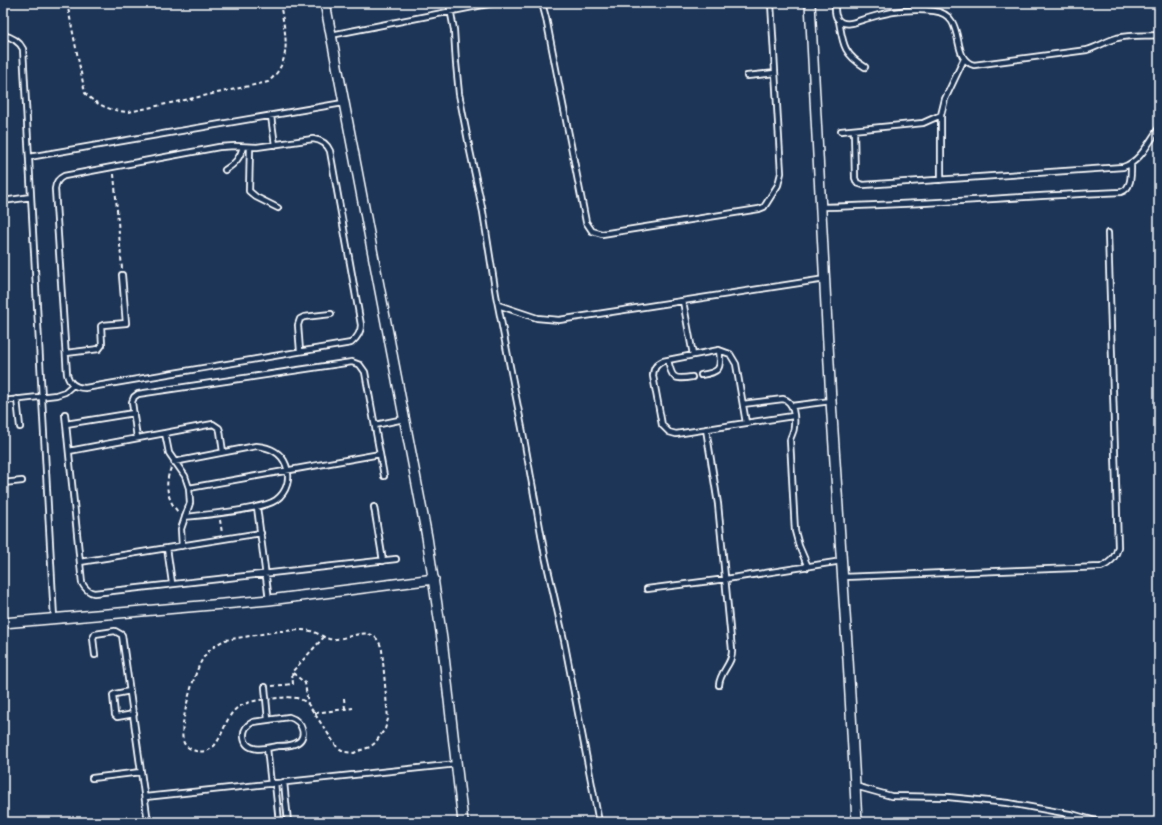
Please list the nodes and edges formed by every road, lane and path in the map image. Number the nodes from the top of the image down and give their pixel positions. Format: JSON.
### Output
{"nodes":[{"id":1,"x":66,"y":3,"type":"edge"},
{"id":2,"x":280,"y":3,"type":"edge"},
{"id":3,"x":325,"y":3,"type":"edge"},
{"id":4,"x":449,"y":3,"type":"edge"},
{"id":5,"x":493,"y":3,"type":"edge"},
{"id":6,"x":542,"y":3,"type":"edge"},
{"id":7,"x":771,"y":3,"type":"edge"},
{"id":8,"x":810,"y":3,"type":"edge"},
{"id":9,"x":835,"y":3,"type":"edge"},
{"id":10,"x":451,"y":11,"type":"junction"},
{"id":11,"x":839,"y":21,"type":"junction"},
{"id":12,"x":331,"y":35,"type":"junction"},
{"id":13,"x":1159,"y":35,"type":"edge"},
{"id":14,"x":3,"y":36,"type":"edge"},
{"id":15,"x":964,"y":59,"type":"junction"},
{"id":16,"x":865,"y":67,"type":"dead end"},
{"id":17,"x":775,"y":73,"type":"junction"},
{"id":18,"x":748,"y":76,"type":"dead end"},
{"id":19,"x":343,"y":103,"type":"junction"},
{"id":20,"x":940,"y":115,"type":"junction"},
{"id":21,"x":271,"y":116,"type":"junction"},
{"id":22,"x":1159,"y":128,"type":"edge"},
{"id":23,"x":854,"y":130,"type":"junction"},
{"id":24,"x":841,"y":131,"type":"dead end"},
{"id":25,"x":275,"y":145,"type":"junction"},
{"id":26,"x":243,"y":147,"type":"junction"},
{"id":27,"x":250,"y":147,"type":"junction"},
{"id":28,"x":29,"y":157,"type":"junction"},
{"id":29,"x":1131,"y":164,"type":"junction"},
{"id":30,"x":114,"y":167,"type":"junction"},
{"id":31,"x":225,"y":170,"type":"dead end"},
{"id":32,"x":941,"y":180,"type":"junction"},
{"id":33,"x":30,"y":197,"type":"junction"},
{"id":34,"x":3,"y":201,"type":"edge"},
{"id":35,"x":821,"y":207,"type":"junction"},
{"id":36,"x":278,"y":208,"type":"dead end"},
{"id":37,"x":1108,"y":233,"type":"dead end"},
{"id":38,"x":122,"y":275,"type":"joint"},
{"id":39,"x":825,"y":279,"type":"junction"},
{"id":40,"x":683,"y":301,"type":"junction"},
{"id":41,"x":498,"y":305,"type":"junction"},
{"id":42,"x":331,"y":314,"type":"dead end"},
{"id":43,"x":719,"y":350,"type":"junction"},
{"id":44,"x":300,"y":351,"type":"junction"},
{"id":45,"x":66,"y":353,"type":"junction"},
{"id":46,"x":693,"y":355,"type":"junction"},
{"id":47,"x":668,"y":360,"type":"junction"},
{"id":48,"x":701,"y":375,"type":"dead end"},
{"id":49,"x":692,"y":377,"type":"dead end"},
{"id":50,"x":73,"y":385,"type":"junction"},
{"id":51,"x":42,"y":397,"type":"junction"},
{"id":52,"x":17,"y":399,"type":"junction"},
{"id":53,"x":3,"y":401,"type":"edge"},
{"id":54,"x":831,"y":401,"type":"junction"},
{"id":55,"x":743,"y":404,"type":"junction"},
{"id":56,"x":792,"y":406,"type":"junction"},
{"id":57,"x":134,"y":413,"type":"junction"},
{"id":58,"x":65,"y":414,"type":"dead end"},
{"id":59,"x":793,"y":416,"type":"junction"},
{"id":60,"x":404,"y":419,"type":"junction"},
{"id":61,"x":746,"y":423,"type":"junction"},
{"id":62,"x":66,"y":424,"type":"junction"},
{"id":63,"x":375,"y":425,"type":"junction"},
{"id":64,"x":20,"y":428,"type":"dead end"},
{"id":65,"x":706,"y":429,"type":"junction"},
{"id":66,"x":165,"y":433,"type":"junction"},
{"id":67,"x":138,"y":438,"type":"junction"},
{"id":68,"x":69,"y":451,"type":"junction"},
{"id":69,"x":223,"y":452,"type":"junction"},
{"id":70,"x":380,"y":454,"type":"junction"},
{"id":71,"x":174,"y":462,"type":"junction"},
{"id":72,"x":170,"y":469,"type":"dead end"},
{"id":73,"x":288,"y":470,"type":"junction"},
{"id":74,"x":384,"y":476,"type":"dead end"},
{"id":75,"x":22,"y":481,"type":"dead end"},
{"id":76,"x":3,"y":483,"type":"edge"},
{"id":77,"x":189,"y":488,"type":"junction"},
{"id":78,"x":257,"y":507,"type":"junction"},
{"id":79,"x":374,"y":507,"type":"dead end"},
{"id":80,"x":179,"y":512,"type":"dead end"},
{"id":81,"x":218,"y":513,"type":"junction"},
{"id":82,"x":185,"y":517,"type":"junction"},
{"id":83,"x":260,"y":533,"type":"junction"},
{"id":84,"x":224,"y":539,"type":"junction"},
{"id":85,"x":182,"y":546,"type":"junction"},
{"id":86,"x":167,"y":548,"type":"junction"},
{"id":87,"x":396,"y":559,"type":"dead end"},
{"id":88,"x":383,"y":561,"type":"junction"},
{"id":89,"x":842,"y":561,"type":"junction"},
{"id":90,"x":80,"y":562,"type":"junction"},
{"id":91,"x":808,"y":566,"type":"junction"},
{"id":92,"x":265,"y":573,"type":"junction"},
{"id":93,"x":843,"y":577,"type":"junction"},
{"id":94,"x":434,"y":579,"type":"junction"},
{"id":95,"x":726,"y":579,"type":"junction"},
{"id":96,"x":172,"y":583,"type":"junction"},
{"id":97,"x":647,"y":589,"type":"dead end"},
{"id":98,"x":269,"y":600,"type":"junction"},
{"id":99,"x":54,"y":618,"type":"junction"},
{"id":100,"x":3,"y":623,"type":"edge"},
{"id":101,"x":324,"y":637,"type":"junction"},
{"id":102,"x":95,"y":655,"type":"dead end"},
{"id":103,"x":292,"y":672,"type":"junction"},
{"id":104,"x":719,"y":685,"type":"dead end"},
{"id":105,"x":265,"y":687,"type":"joint"},
{"id":106,"x":130,"y":691,"type":"junction"},
{"id":107,"x":344,"y":698,"type":"dead end"},
{"id":108,"x":266,"y":700,"type":"junction"},
{"id":109,"x":308,"y":704,"type":"junction"},
{"id":110,"x":353,"y":708,"type":"dead end"},
{"id":111,"x":346,"y":709,"type":"junction"},
{"id":112,"x":315,"y":713,"type":"junction"},
{"id":113,"x":134,"y":714,"type":"junction"},
{"id":114,"x":268,"y":720,"type":"junction"},
{"id":115,"x":267,"y":748,"type":"junction"},
{"id":116,"x":457,"y":764,"type":"junction"},
{"id":117,"x":141,"y":772,"type":"junction"},
{"id":118,"x":92,"y":778,"type":"dead end"},
{"id":119,"x":284,"y":782,"type":"junction"},
{"id":120,"x":273,"y":784,"type":"junction"},
{"id":121,"x":855,"y":786,"type":"junction"},
{"id":122,"x":145,"y":797,"type":"junction"},
{"id":123,"x":148,"y":822,"type":"edge"},
{"id":124,"x":279,"y":822,"type":"edge"},
{"id":125,"x":288,"y":822,"type":"edge"},
{"id":126,"x":462,"y":822,"type":"edge"},
{"id":127,"x":599,"y":822,"type":"edge"},
{"id":128,"x":857,"y":822,"type":"edge"},
{"id":129,"x":1099,"y":822,"type":"edge"}],
"edges":[{"from":1,"to":2,"type":"path"},
{"from":3,"to":12,"type":"street"},
{"from":4,"to":10,"type":"lane"},
{"from":5,"to":10,"type":"lane"},
{"from":6,"to":17,"type":"lane"},
{"from":7,"to":17,"type":"lane"},
{"from":8,"to":35,"type":"street"},
{"from":9,"to":11,"type":"lane"},
{"from":10,"to":12,"type":"lane"},
{"from":10,"to":41,"type":"lane"},
{"from":11,"to":15,"type":"lane"},
{"from":11,"to":16,"type":"lane"},
{"from":12,"to":19,"type":"street"},
{"from":13,"to":15,"type":"lane"},
{"from":14,"to":28,"type":"lane"},
{"from":15,"to":20,"type":"lane"},
{"from":17,"to":18,"type":"lane"},
{"from":19,"to":21,"type":"lane"},
{"from":19,"to":60,"type":"street"},
{"from":20,"to":23,"type":"lane"},
{"from":20,"to":32,"type":"lane"},
{"from":21,"to":25,"type":"lane"},
{"from":21,"to":28,"type":"lane"},
{"from":22,"to":29,"type":"lane"},
{"from":23,"to":24,"type":"lane"},
{"from":23,"to":32,"type":"lane"},
{"from":25,"to":27,"type":"lane"},
{"from":25,"to":44,"type":"lane"},
{"from":26,"to":27,"type":"lane"},
{"from":26,"to":30,"type":"lane"},
{"from":26,"to":31,"type":"lane"},
{"from":27,"to":36,"type":"lane"},
{"from":28,"to":33,"type":"lane"},
{"from":29,"to":32,"type":"lane"},
{"from":29,"to":35,"type":"lane"},
{"from":30,"to":38,"type":"path"},
{"from":30,"to":45,"type":"lane"},
{"from":33,"to":34,"type":"lane"},
{"from":33,"to":51,"type":"lane"},
{"from":35,"to":39,"type":"street"},
{"from":37,"to":93,"type":"lane"},
{"from":38,"to":45,"type":"lane"},
{"from":39,"to":40,"type":"lane"},
{"from":39,"to":54,"type":"street"},
{"from":40,"to":41,"type":"lane"},
{"from":40,"to":46,"type":"lane"},
{"from":41,"to":127,"type":"lane"},
{"from":42,"to":44,"type":"lane"},
{"from":43,"to":46,"type":"lane"},
{"from":43,"to":48,"type":"lane"},
{"from":43,"to":55,"type":"lane"},
{"from":44,"to":50,"type":"lane"},
{"from":45,"to":50,"type":"lane"},
{"from":46,"to":47,"type":"lane"},
{"from":47,"to":49,"type":"lane"},
{"from":47,"to":65,"type":"lane"},
{"from":50,"to":51,"type":"lane"},
{"from":51,"to":52,"type":"lane"},
{"from":51,"to":99,"type":"lane"},
{"from":52,"to":53,"type":"lane"},
{"from":52,"to":64,"type":"lane"},
{"from":54,"to":56,"type":"lane"},
{"from":54,"to":89,"type":"street"},
{"from":55,"to":56,"type":"lane"},
{"from":55,"to":61,"type":"lane"},
{"from":56,"to":59,"type":"lane"},
{"from":57,"to":62,"type":"lane"},
{"from":57,"to":63,"type":"lane"},
{"from":57,"to":67,"type":"lane"},
{"from":58,"to":62,"type":"lane"},
{"from":59,"to":61,"type":"lane"},
{"from":59,"to":91,"type":"lane"},
{"from":60,"to":63,"type":"lane"},
{"from":60,"to":94,"type":"street"},
{"from":61,"to":65,"type":"lane"},
{"from":62,"to":68,"type":"lane"},
{"from":63,"to":70,"type":"lane"},
{"from":65,"to":95,"type":"lane"},
{"from":66,"to":67,"type":"lane"},
{"from":66,"to":69,"type":"lane"},
{"from":66,"to":71,"type":"lane"},
{"from":67,"to":68,"type":"lane"},
{"from":68,"to":90,"type":"lane"},
{"from":69,"to":71,"type":"lane"},
{"from":69,"to":73,"type":"lane"},
{"from":70,"to":73,"type":"lane"},
{"from":70,"to":74,"type":"lane"},
{"from":71,"to":77,"type":"lane"},
{"from":72,"to":80,"type":"path"},
{"from":73,"to":77,"type":"lane"},
{"from":73,"to":78,"type":"lane"},
{"from":75,"to":76,"type":"lane"},
{"from":77,"to":82,"type":"lane"},
{"from":78,"to":81,"type":"lane"},
{"from":78,"to":83,"type":"lane"},
{"from":79,"to":88,"type":"lane"},
{"from":81,"to":82,"type":"lane"},
{"from":81,"to":84,"type":"path"},
{"from":82,"to":85,"type":"lane"},
{"from":83,"to":84,"type":"lane"},
{"from":83,"to":92,"type":"lane"},
{"from":84,"to":85,"type":"lane"},
{"from":85,"to":86,"type":"lane"},
{"from":86,"to":90,"type":"lane"},
{"from":86,"to":96,"type":"lane"},
{"from":87,"to":88,"type":"lane"},
{"from":88,"to":92,"type":"lane"},
{"from":89,"to":91,"type":"lane"},
{"from":89,"to":93,"type":"street"},
{"from":90,"to":96,"type":"lane"},
{"from":91,"to":95,"type":"lane"},
{"from":92,"to":96,"type":"lane"},
{"from":92,"to":98,"type":"lane"},
{"from":93,"to":121,"type":"street"},
{"from":94,"to":98,"type":"street"},
{"from":94,"to":116,"type":"street"},
{"from":95,"to":97,"type":"lane"},
{"from":95,"to":104,"type":"lane"},
{"from":98,"to":99,"type":"street"},
{"from":99,"to":100,"type":"street"},
{"from":101,"to":103,"type":"path"},
{"from":101,"to":108,"type":"path"},
{"from":101,"to":112,"type":"path"},
{"from":102,"to":106,"type":"lane"},
{"from":103,"to":105,"type":"path"},
{"from":103,"to":109,"type":"path"},
{"from":105,"to":108,"type":"lane"},
{"from":106,"to":113,"type":"lane"},
{"from":106,"to":113,"type":"lane"},
{"from":107,"to":111,"type":"path"},
{"from":108,"to":109,"type":"path"},
{"from":108,"to":114,"type":"lane"},
{"from":109,"to":112,"type":"path"},
{"from":110,"to":111,"type":"path"},
{"from":111,"to":112,"type":"path"},
{"from":113,"to":117,"type":"lane"},
{"from":114,"to":115,"type":"lane"},
{"from":114,"to":115,"type":"lane"},
{"from":115,"to":120,"type":"lane"},
{"from":116,"to":119,"type":"lane"},
{"from":116,"to":126,"type":"street"},
{"from":117,"to":118,"type":"lane"},
{"from":117,"to":122,"type":"lane"},
{"from":119,"to":120,"type":"lane"},
{"from":119,"to":125,"type":"lane"},
{"from":120,"to":122,"type":"lane"},
{"from":120,"to":124,"type":"lane"},
{"from":121,"to":128,"type":"street"},
{"from":121,"to":129,"type":"lane"},
{"from":122,"to":123,"type":"lane"}]}
